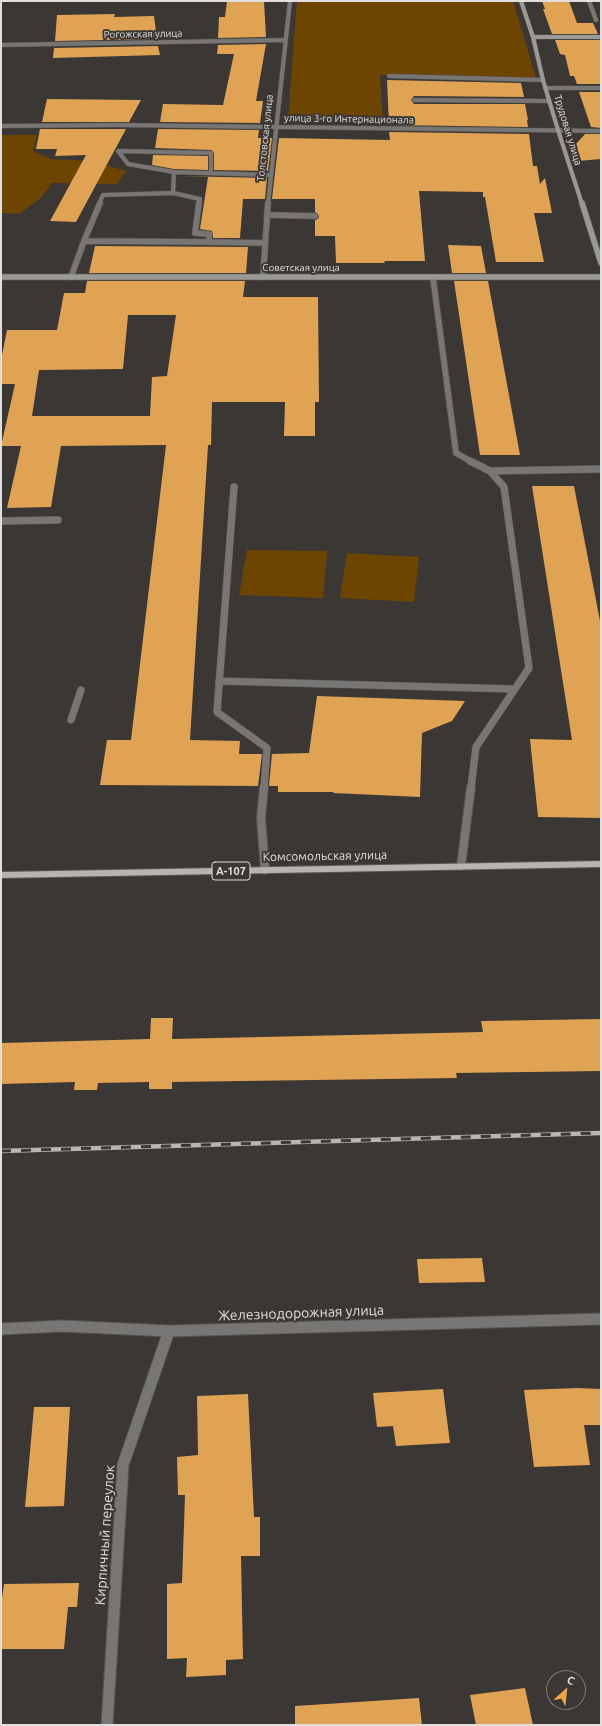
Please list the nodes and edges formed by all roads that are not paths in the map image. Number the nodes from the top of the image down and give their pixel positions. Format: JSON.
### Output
{"nodes":[{"id":1,"x":290,"y":1,"type":"edge"},
{"id":2,"x":521,"y":1,"type":"edge"},
{"id":3,"x":589,"y":1,"type":"edge"},
{"id":4,"x":596,"y":20,"type":"dead end"},
{"id":5,"x":533,"y":37,"type":"junction"},
{"id":6,"x":601,"y":37,"type":"edge"},
{"id":7,"x":285,"y":40,"type":"junction"},
{"id":8,"x":1,"y":45,"type":"edge"},
{"id":9,"x":389,"y":76,"type":"dead end"},
{"id":10,"x":543,"y":80,"type":"junction"},
{"id":11,"x":545,"y":88,"type":"junction"},
{"id":12,"x":601,"y":88,"type":"edge"},
{"id":13,"x":414,"y":100,"type":"dead end"},
{"id":14,"x":550,"y":101,"type":"junction"},
{"id":15,"x":1,"y":126,"type":"edge"},
{"id":16,"x":276,"y":127,"type":"junction"},
{"id":17,"x":558,"y":130,"type":"junction"},
{"id":18,"x":601,"y":131,"type":"edge"},
{"id":19,"x":174,"y":172,"type":"junction"},
{"id":20,"x":211,"y":173,"type":"junction"},
{"id":21,"x":270,"y":175,"type":"junction"},
{"id":22,"x":173,"y":193,"type":"junction"},
{"id":23,"x":267,"y":215,"type":"junction"},
{"id":24,"x":315,"y":216,"type":"dead end"},
{"id":25,"x":84,"y":241,"type":"junction"},
{"id":26,"x":209,"y":242,"type":"junction"},
{"id":27,"x":265,"y":243,"type":"junction"},
{"id":28,"x":601,"y":263,"type":"edge"},
{"id":29,"x":1,"y":277,"type":"edge"},
{"id":30,"x":71,"y":277,"type":"junction"},
{"id":31,"x":263,"y":277,"type":"junction"},
{"id":32,"x":601,"y":277,"type":"edge"},
{"id":33,"x":433,"y":278,"type":"junction"},
{"id":34,"x":601,"y":469,"type":"edge"},
{"id":35,"x":490,"y":471,"type":"junction"},
{"id":36,"x":234,"y":487,"type":"dead end"},
{"id":37,"x":58,"y":520,"type":"dead end"},
{"id":38,"x":1,"y":521,"type":"edge"},
{"id":39,"x":219,"y":681,"type":"junction"},
{"id":40,"x":81,"y":690,"type":"dead end"},
{"id":41,"x":514,"y":690,"type":"junction"},
{"id":42,"x":71,"y":720,"type":"dead end"},
{"id":43,"x":601,"y":864,"type":"edge"},
{"id":44,"x":461,"y":866,"type":"junction"},
{"id":45,"x":265,"y":870,"type":"junction"},
{"id":46,"x":1,"y":874,"type":"edge"},
{"id":47,"x":601,"y":1319,"type":"edge"},
{"id":48,"x":1,"y":1329,"type":"edge"},
{"id":49,"x":169,"y":1331,"type":"junction"},
{"id":50,"x":107,"y":1725,"type":"edge"}],
"edges":[{"from":1,"to":7,"type":"street","name":"Толстовская улица"},
{"from":2,"to":5,"type":"street","name":"Трудовая улица"},
{"from":3,"to":4,"type":"street"},
{"from":5,"to":6,"type":"street"},
{"from":5,"to":10,"type":"street","name":"Трудовая улица"},
{"from":7,"to":8,"type":"street","name":"Рогожская улица"},
{"from":7,"to":16,"type":"street","name":"Толстовская улица"},
{"from":9,"to":10,"type":"street"},
{"from":10,"to":11,"type":"street","name":"Трудовая улица"},
{"from":11,"to":12,"type":"street"},
{"from":11,"to":14,"type":"street","name":"Трудовая улица"},
{"from":13,"to":14,"type":"street"},
{"from":14,"to":17,"type":"street","name":"Трудовая улица"},
{"from":15,"to":16,"type":"street","name":"улица 3-го Интернационала"},
{"from":16,"to":17,"type":"street","name":"улица 3-го Интернационала"},
{"from":16,"to":21,"type":"street","name":"Толстовская улица"},
{"from":17,"to":18,"type":"street","name":"улица 3-го Интернационала"},
{"from":17,"to":28,"type":"street","name":"Трудовая улица"},
{"from":19,"to":20,"type":"street"},
{"from":19,"to":20,"type":"street"},
{"from":19,"to":22,"type":"street"},
{"from":20,"to":21,"type":"street"},
{"from":21,"to":23,"type":"street","name":"Толстовская улица"},
{"from":22,"to":25,"type":"street"},
{"from":22,"to":26,"type":"street"},
{"from":23,"to":24,"type":"street"},
{"from":23,"to":27,"type":"street","name":"Толстовская улица"},
{"from":25,"to":26,"type":"street"},
{"from":25,"to":30,"type":"street"},
{"from":26,"to":27,"type":"street"},
{"from":27,"to":31,"type":"street","name":"Толстовская улица"},
{"from":29,"to":30,"type":"street","name":"Советская улица"},
{"from":30,"to":31,"type":"street","name":"Советская улица"},
{"from":31,"to":33,"type":"street","name":"Советская улица"},
{"from":32,"to":33,"type":"street","name":"Советская улица"},
{"from":33,"to":35,"type":"street"},
{"from":34,"to":35,"type":"street"},
{"from":35,"to":41,"type":"street"},
{"from":36,"to":39,"type":"street"},
{"from":37,"to":38,"type":"street"},
{"from":39,"to":41,"type":"street"},
{"from":39,"to":45,"type":"street"},
{"from":40,"to":42,"type":"street"},
{"from":41,"to":44,"type":"street"},
{"from":43,"to":44,"type":"main road","name":"Комсомольская улица","number":"А-107"},
{"from":44,"to":45,"type":"main road","name":"Комсомольская улица","number":"А-107"},
{"from":45,"to":46,"type":"main road","name":"Комсомольская улица","number":"А-107"},
{"from":47,"to":49,"type":"street","name":"Железнодорожная улица"},
{"from":48,"to":49,"type":"street","name":"Железнодорожная улица"},
{"from":49,"to":50,"type":"street","name":"Кирпичный переулок"}]}
